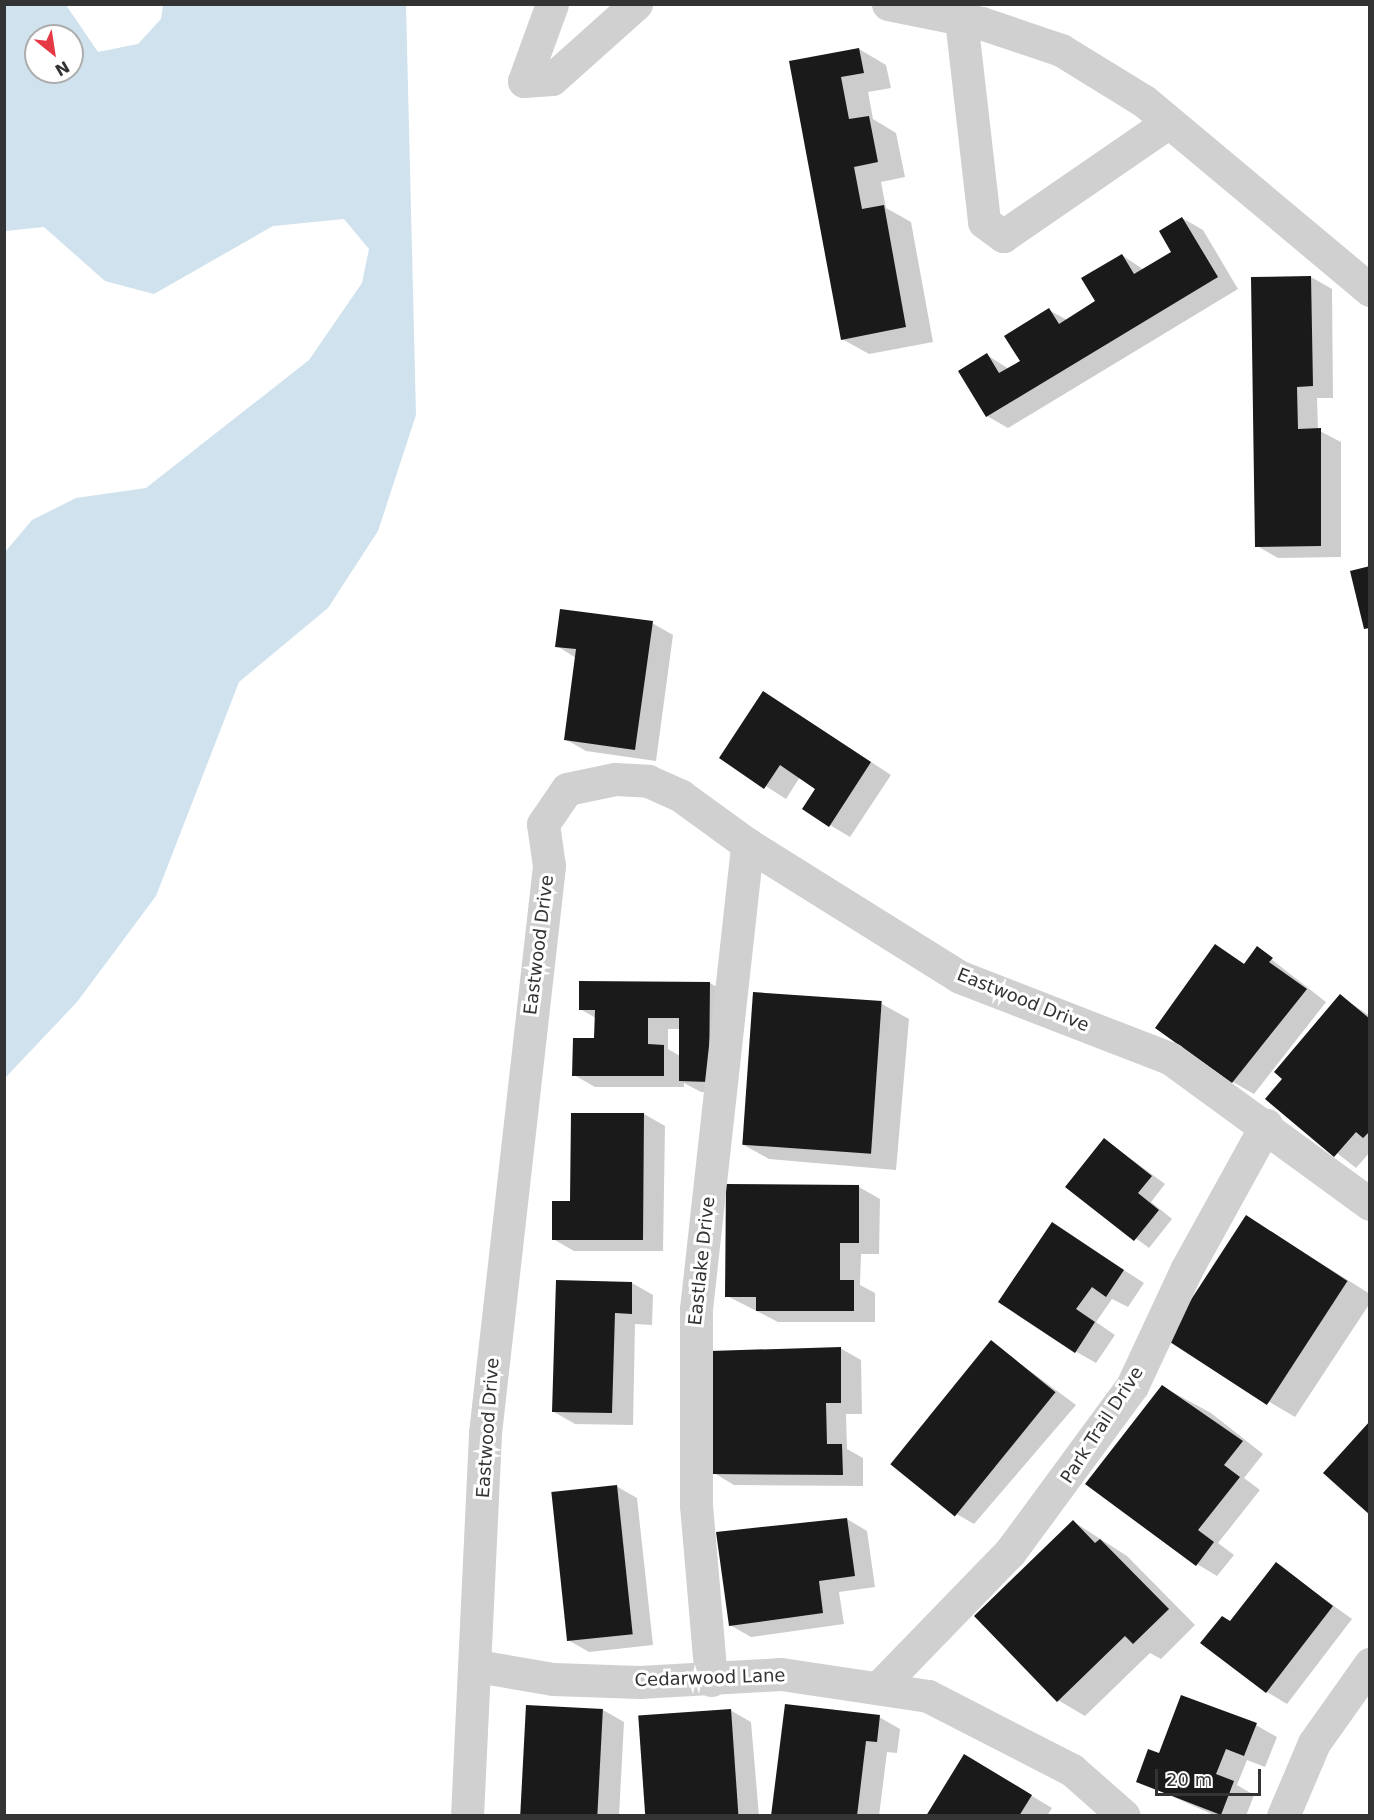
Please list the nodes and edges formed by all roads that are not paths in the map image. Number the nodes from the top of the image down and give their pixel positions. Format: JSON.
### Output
{"nodes":[{"id":1,"x":552,"y":4,"type":"edge"},
{"id":2,"x":636,"y":4,"type":"edge"},
{"id":3,"x":888,"y":4,"type":"edge"},
{"id":4,"x":961,"y":20,"type":"junction"},
{"id":5,"x":1169,"y":122,"type":"junction"},
{"id":6,"x":1370,"y":290,"type":"edge"},
{"id":7,"x":747,"y":844,"type":"junction"},
{"id":8,"x":1266,"y":1125,"type":"junction"},
{"id":9,"x":1370,"y":1204,"type":"edge"},
{"id":10,"x":1370,"y":1664,"type":"edge"},
{"id":11,"x":477,"y":1666,"type":"junction"},
{"id":12,"x":711,"y":1680,"type":"junction"},
{"id":13,"x":880,"y":1686,"type":"junction"},
{"id":14,"x":1108,"y":1810,"type":"edge"},
{"id":15,"x":467,"y":1815,"type":"edge"},
{"id":16,"x":1283,"y":1815,"type":"edge"}],
"edges":[{"from":1,"to":2,"type":"street"},
{"from":3,"to":4,"type":"street"},
{"from":4,"to":5,"type":"street"},
{"from":4,"to":5,"type":"street"},
{"from":5,"to":6,"type":"street"},
{"from":7,"to":8,"type":"street","name":"Eastwood Drive"},
{"from":7,"to":11,"type":"street","name":"Eastwood Drive"},
{"from":7,"to":12,"type":"street","name":"Eastlake Drive"},
{"from":8,"to":9,"type":"street","name":"Eastwood Drive"},
{"from":8,"to":13,"type":"street","name":"Park Trail Drive"},
{"from":10,"to":16,"type":"street"},
{"from":11,"to":12,"type":"street","name":"Cedarwood Lane"},
{"from":11,"to":15,"type":"street","name":"Eastwood Drive"},
{"from":12,"to":13,"type":"street","name":"Cedarwood Lane"},
{"from":13,"to":14,"type":"street","name":"Cedarwood Lane"}]}
